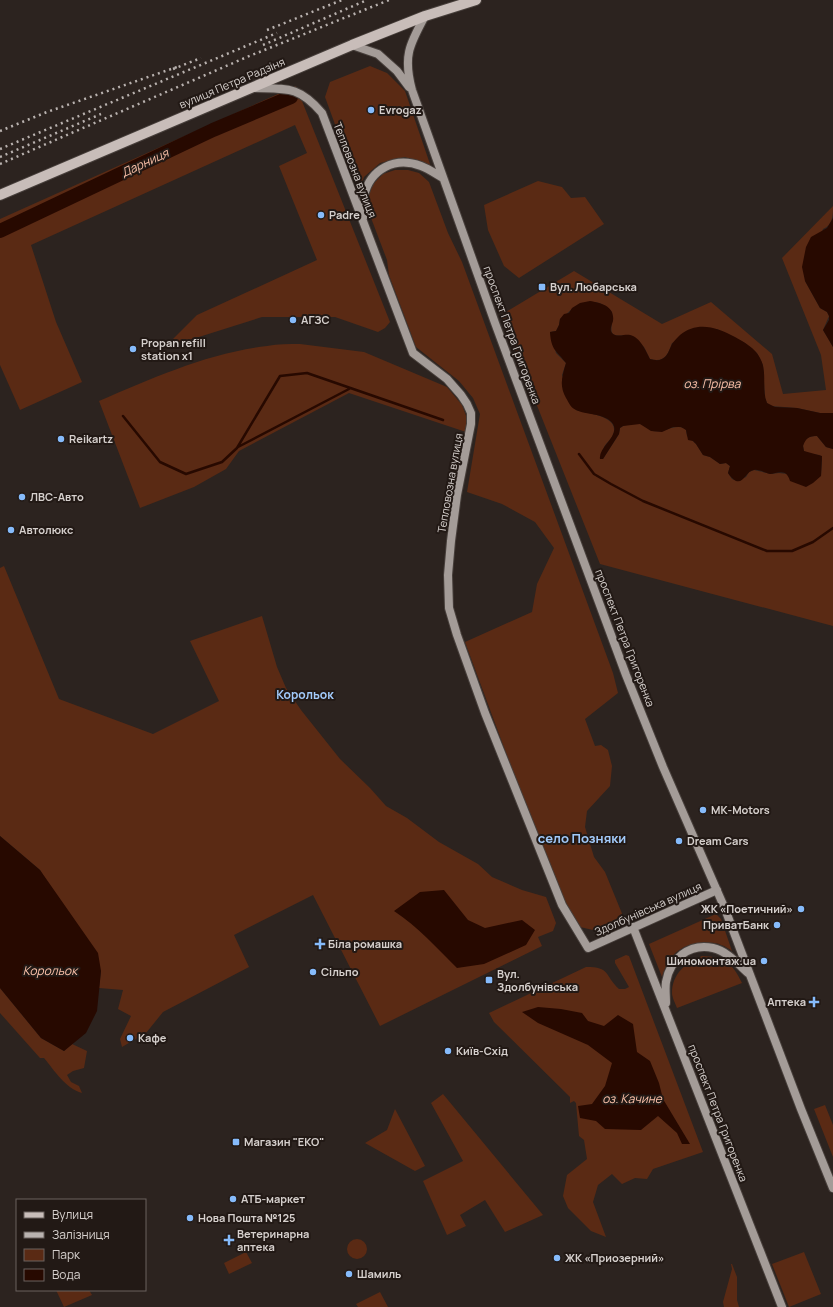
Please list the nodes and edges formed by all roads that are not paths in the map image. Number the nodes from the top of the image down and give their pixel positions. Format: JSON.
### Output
{"nodes":[{"id":1,"x":476,"y":0,"type":"edge"},
{"id":2,"x":425,"y":16,"type":"junction"},
{"id":3,"x":352,"y":44,"type":"junction"},
{"id":4,"x":251,"y":88,"type":"junction"},
{"id":5,"x":412,"y":90,"type":"junction"},
{"id":6,"x":443,"y":178,"type":"junction"},
{"id":7,"x":0,"y":195,"type":"edge"},
{"id":8,"x":363,"y":222,"type":"junction"},
{"id":9,"x":717,"y":890,"type":"junction"},
{"id":10,"x":633,"y":927,"type":"junction"},
{"id":11,"x":588,"y":948,"type":"joint"},
{"id":12,"x":750,"y":975,"type":"junction"},
{"id":13,"x":666,"y":1009,"type":"junction"},
{"id":14,"x":833,"y":1188,"type":"edge"},
{"id":15,"x":782,"y":1307,"type":"edge"}],
"edges":[{"from":1,"to":2,"type":"main road","name":"вулиця Петра Радзіня"},
{"from":2,"to":3,"type":"main road","name":"вулиця Петра Радзіня"},
{"from":2,"to":5,"type":"main road","name":"проспект Петра Григоренка"},
{"from":3,"to":4,"type":"main road","name":"вулиця Петра Радзіня"},
{"from":3,"to":5,"type":"main road","name":"проспект Петра Григоренка"},
{"from":4,"to":7,"type":"main road","name":"вулиця Петра Радзіня"},
{"from":4,"to":8,"type":"main road","name":"Тепловозна вулиця"},
{"from":5,"to":6,"type":"main road","name":"проспект Петра Григоренка"},
{"from":6,"to":8,"type":"main road"},
{"from":6,"to":9,"type":"main road","name":"проспект Петра Григоренка"},
{"from":8,"to":11,"type":"main road","name":"Тепловозна вулиця"},
{"from":9,"to":10,"type":"main road","name":"Здолбунівська вулиця"},
{"from":9,"to":12,"type":"main road","name":"проспект Петра Григоренка"},
{"from":10,"to":11,"type":"main road","name":"Здолбунівська вулиця"},
{"from":10,"to":13,"type":"main road","name":"проспект Петра Григоренка"},
{"from":12,"to":13,"type":"main road"},
{"from":12,"to":14,"type":"main road","name":"проспект Петра Григоренка"},
{"from":13,"to":15,"type":"main road","name":"проспект Петра Григоренка"}]}
